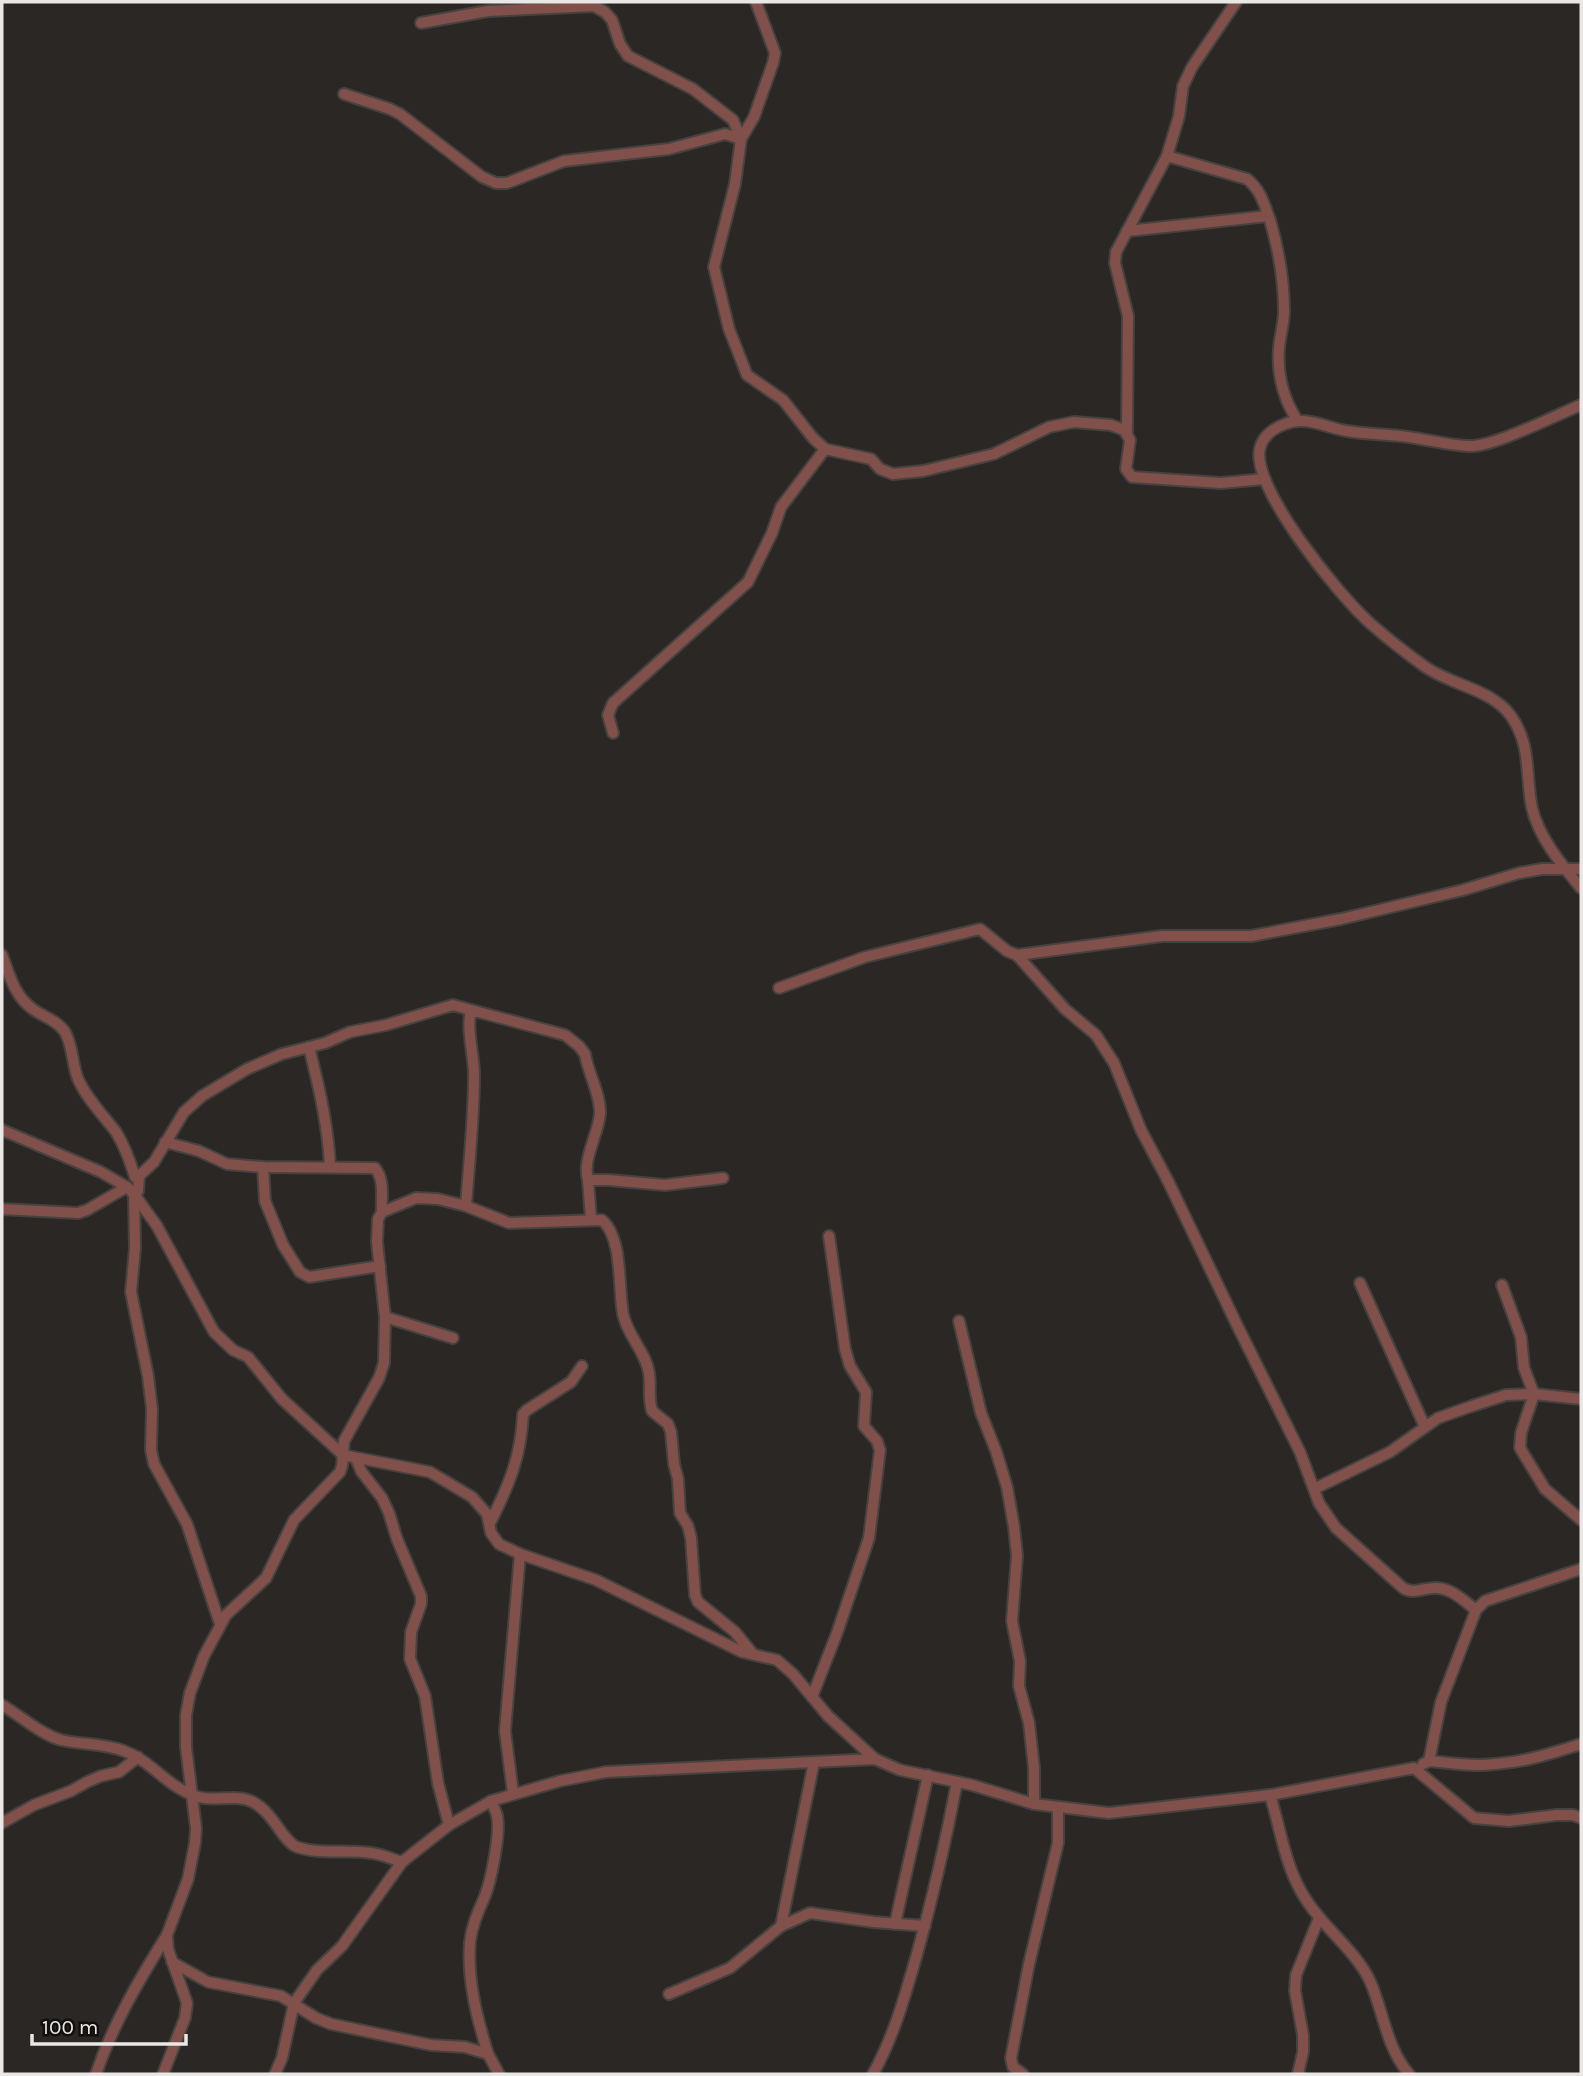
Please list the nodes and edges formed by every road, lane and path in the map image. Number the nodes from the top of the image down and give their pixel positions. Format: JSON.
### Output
{"nodes":[{"id":1,"x":756,"y":2,"type":"edge"},
{"id":2,"x":1236,"y":2,"type":"edge"},
{"id":3,"x":421,"y":23,"type":"dead end"},
{"id":4,"x":344,"y":94,"type":"dead end"},
{"id":5,"x":741,"y":139,"type":"junction"},
{"id":6,"x":1167,"y":156,"type":"junction"},
{"id":7,"x":1268,"y":216,"type":"junction"},
{"id":8,"x":1127,"y":231,"type":"junction"},
{"id":9,"x":1286,"y":402,"type":"junction"},
{"id":10,"x":1581,"y":405,"type":"edge"},
{"id":11,"x":1297,"y":420,"type":"junction"},
{"id":12,"x":1275,"y":429,"type":"junction"},
{"id":13,"x":1127,"y":433,"type":"junction"},
{"id":14,"x":825,"y":449,"type":"junction"},
{"id":15,"x":1264,"y":480,"type":"junction"},
{"id":16,"x":613,"y":733,"type":"dead end"},
{"id":17,"x":1565,"y":869,"type":"junction"},
{"id":18,"x":1581,"y":869,"type":"edge"},
{"id":19,"x":1581,"y":888,"type":"edge"},
{"id":20,"x":1017,"y":954,"type":"junction"},
{"id":21,"x":2,"y":955,"type":"edge"},
{"id":22,"x":779,"y":988,"type":"dead end"},
{"id":23,"x":471,"y":1010,"type":"junction"},
{"id":24,"x":309,"y":1047,"type":"junction"},
{"id":25,"x":2,"y":1130,"type":"edge"},
{"id":26,"x":165,"y":1142,"type":"junction"},
{"id":27,"x":330,"y":1166,"type":"junction"},
{"id":28,"x":263,"y":1167,"type":"junction"},
{"id":29,"x":102,"y":1172,"type":"junction"},
{"id":30,"x":137,"y":1176,"type":"junction"},
{"id":31,"x":723,"y":1178,"type":"dead end"},
{"id":32,"x":588,"y":1180,"type":"junction"},
{"id":33,"x":131,"y":1190,"type":"junction"},
{"id":34,"x":466,"y":1206,"type":"junction"},
{"id":35,"x":2,"y":1209,"type":"edge"},
{"id":36,"x":382,"y":1212,"type":"junction"},
{"id":37,"x":591,"y":1220,"type":"junction"},
{"id":38,"x":828,"y":1236,"type":"dead end"},
{"id":39,"x":380,"y":1266,"type":"junction"},
{"id":40,"x":1360,"y":1283,"type":"dead end"},
{"id":41,"x":1503,"y":1285,"type":"dead end"},
{"id":42,"x":386,"y":1317,"type":"junction"},
{"id":43,"x":960,"y":1321,"type":"dead end"},
{"id":44,"x":453,"y":1338,"type":"dead end"},
{"id":45,"x":582,"y":1366,"type":"dead end"},
{"id":46,"x":1534,"y":1394,"type":"junction"},
{"id":47,"x":1581,"y":1399,"type":"edge"},
{"id":48,"x":1425,"y":1427,"type":"junction"},
{"id":49,"x":343,"y":1455,"type":"junction"},
{"id":50,"x":356,"y":1458,"type":"junction"},
{"id":51,"x":1314,"y":1489,"type":"junction"},
{"id":52,"x":1581,"y":1520,"type":"edge"},
{"id":53,"x":489,"y":1523,"type":"junction"},
{"id":54,"x":520,"y":1554,"type":"junction"},
{"id":55,"x":1581,"y":1569,"type":"edge"},
{"id":56,"x":1476,"y":1610,"type":"junction"},
{"id":57,"x":220,"y":1624,"type":"junction"},
{"id":58,"x":752,"y":1653,"type":"junction"},
{"id":59,"x":812,"y":1697,"type":"junction"},
{"id":60,"x":2,"y":1705,"type":"edge"},
{"id":61,"x":1581,"y":1744,"type":"edge"},
{"id":62,"x":138,"y":1757,"type":"junction"},
{"id":63,"x":875,"y":1759,"type":"junction"},
{"id":64,"x":1429,"y":1761,"type":"junction"},
{"id":65,"x":814,"y":1762,"type":"junction"},
{"id":66,"x":1414,"y":1768,"type":"junction"},
{"id":67,"x":928,"y":1775,"type":"junction"},
{"id":68,"x":957,"y":1783,"type":"junction"},
{"id":69,"x":513,"y":1793,"type":"junction"},
{"id":70,"x":191,"y":1794,"type":"junction"},
{"id":71,"x":1270,"y":1795,"type":"junction"},
{"id":72,"x":491,"y":1801,"type":"junction"},
{"id":73,"x":1034,"y":1804,"type":"junction"},
{"id":74,"x":1058,"y":1807,"type":"junction"},
{"id":75,"x":1581,"y":1818,"type":"edge"},
{"id":76,"x":2,"y":1823,"type":"edge"},
{"id":77,"x":449,"y":1825,"type":"junction"},
{"id":78,"x":402,"y":1862,"type":"junction"},
{"id":79,"x":1320,"y":1918,"type":"junction"},
{"id":80,"x":895,"y":1924,"type":"junction"},
{"id":81,"x":781,"y":1926,"type":"junction"},
{"id":82,"x":925,"y":1926,"type":"junction"},
{"id":83,"x":167,"y":1935,"type":"junction"},
{"id":84,"x":172,"y":1962,"type":"junction"},
{"id":85,"x":669,"y":1994,"type":"dead end"},
{"id":86,"x":294,"y":2003,"type":"junction"},
{"id":87,"x":488,"y":2054,"type":"junction"},
{"id":88,"x":96,"y":2074,"type":"edge"},
{"id":89,"x":163,"y":2074,"type":"edge"},
{"id":90,"x":275,"y":2074,"type":"edge"},
{"id":91,"x":499,"y":2074,"type":"edge"},
{"id":92,"x":873,"y":2074,"type":"edge"},
{"id":93,"x":1023,"y":2074,"type":"edge"},
{"id":94,"x":1298,"y":2074,"type":"edge"},
{"id":95,"x":1409,"y":2074,"type":"edge"}],
"edges":[{"from":1,"to":5,"type":"street"},
{"from":2,"to":6,"type":"street"},
{"from":3,"to":5,"type":"street"},
{"from":4,"to":5,"type":"street"},
{"from":5,"to":14,"type":"street"},
{"from":6,"to":7,"type":"street"},
{"from":6,"to":8,"type":"street"},
{"from":7,"to":8,"type":"street"},
{"from":7,"to":9,"type":"street"},
{"from":8,"to":13,"type":"street"},
{"from":9,"to":11,"type":"street"},
{"from":9,"to":12,"type":"street"},
{"from":10,"to":11,"type":"street"},
{"from":11,"to":12,"type":"street"},
{"from":12,"to":15,"type":"street"},
{"from":13,"to":14,"type":"street"},
{"from":13,"to":15,"type":"street"},
{"from":14,"to":16,"type":"street"},
{"from":15,"to":17,"type":"street"},
{"from":17,"to":18,"type":"street"},
{"from":17,"to":19,"type":"street"},
{"from":17,"to":20,"type":"street"},
{"from":20,"to":22,"type":"street"},
{"from":20,"to":51,"type":"street"},
{"from":21,"to":30,"type":"street"},
{"from":23,"to":24,"type":"street"},
{"from":23,"to":32,"type":"street"},
{"from":23,"to":34,"type":"street"},
{"from":24,"to":26,"type":"street"},
{"from":24,"to":27,"type":"street"},
{"from":25,"to":29,"type":"street"},
{"from":26,"to":28,"type":"street"},
{"from":26,"to":30,"type":"street"},
{"from":27,"to":28,"type":"street"},
{"from":27,"to":36,"type":"street"},
{"from":28,"to":39,"type":"street"},
{"from":29,"to":30,"type":"street"},
{"from":29,"to":33,"type":"street"},
{"from":30,"to":33,"type":"street"},
{"from":31,"to":32,"type":"street"},
{"from":32,"to":37,"type":"street"},
{"from":33,"to":35,"type":"street"},
{"from":33,"to":49,"type":"street"},
{"from":33,"to":57,"type":"street"},
{"from":34,"to":36,"type":"street"},
{"from":34,"to":37,"type":"street"},
{"from":36,"to":39,"type":"street"},
{"from":37,"to":58,"type":"street"},
{"from":38,"to":59,"type":"street"},
{"from":39,"to":42,"type":"street"},
{"from":40,"to":48,"type":"street"},
{"from":41,"to":46,"type":"street"},
{"from":42,"to":44,"type":"street"},
{"from":42,"to":49,"type":"street"},
{"from":43,"to":73,"type":"street"},
{"from":45,"to":53,"type":"street"},
{"from":46,"to":47,"type":"street"},
{"from":46,"to":48,"type":"street"},
{"from":46,"to":52,"type":"street"},
{"from":48,"to":51,"type":"street"},
{"from":49,"to":50,"type":"street"},
{"from":49,"to":57,"type":"street"},
{"from":50,"to":53,"type":"street"},
{"from":50,"to":77,"type":"street"},
{"from":51,"to":56,"type":"street"},
{"from":53,"to":54,"type":"street"},
{"from":54,"to":58,"type":"street"},
{"from":54,"to":69,"type":"street"},
{"from":55,"to":56,"type":"street"},
{"from":56,"to":64,"type":"street"},
{"from":57,"to":70,"type":"street"},
{"from":58,"to":59,"type":"street"},
{"from":59,"to":63,"type":"street"},
{"from":60,"to":62,"type":"street"},
{"from":61,"to":64,"type":"street"},
{"from":62,"to":70,"type":"street"},
{"from":62,"to":76,"type":"street"},
{"from":63,"to":65,"type":"street"},
{"from":63,"to":67,"type":"street"},
{"from":64,"to":66,"type":"street"},
{"from":65,"to":69,"type":"street"},
{"from":65,"to":81,"type":"street"},
{"from":66,"to":71,"type":"street"},
{"from":66,"to":75,"type":"street"},
{"from":67,"to":68,"type":"street"},
{"from":67,"to":80,"type":"street"},
{"from":68,"to":73,"type":"street"},
{"from":68,"to":82,"type":"street"},
{"from":69,"to":72,"type":"street"},
{"from":70,"to":78,"type":"street"},
{"from":70,"to":83,"type":"street"},
{"from":71,"to":74,"type":"street"},
{"from":71,"to":79,"type":"street"},
{"from":72,"to":77,"type":"street"},
{"from":72,"to":87,"type":"street"},
{"from":73,"to":74,"type":"street"},
{"from":74,"to":93,"type":"street"},
{"from":77,"to":78,"type":"street"},
{"from":78,"to":86,"type":"street"},
{"from":79,"to":94,"type":"street"},
{"from":79,"to":95,"type":"street"},
{"from":80,"to":81,"type":"street"},
{"from":80,"to":82,"type":"street"},
{"from":81,"to":85,"type":"street"},
{"from":82,"to":92,"type":"street"},
{"from":83,"to":84,"type":"street"},
{"from":83,"to":88,"type":"street"},
{"from":84,"to":86,"type":"street"},
{"from":84,"to":89,"type":"street"},
{"from":86,"to":87,"type":"street"},
{"from":86,"to":90,"type":"street"},
{"from":87,"to":91,"type":"street"}]}
